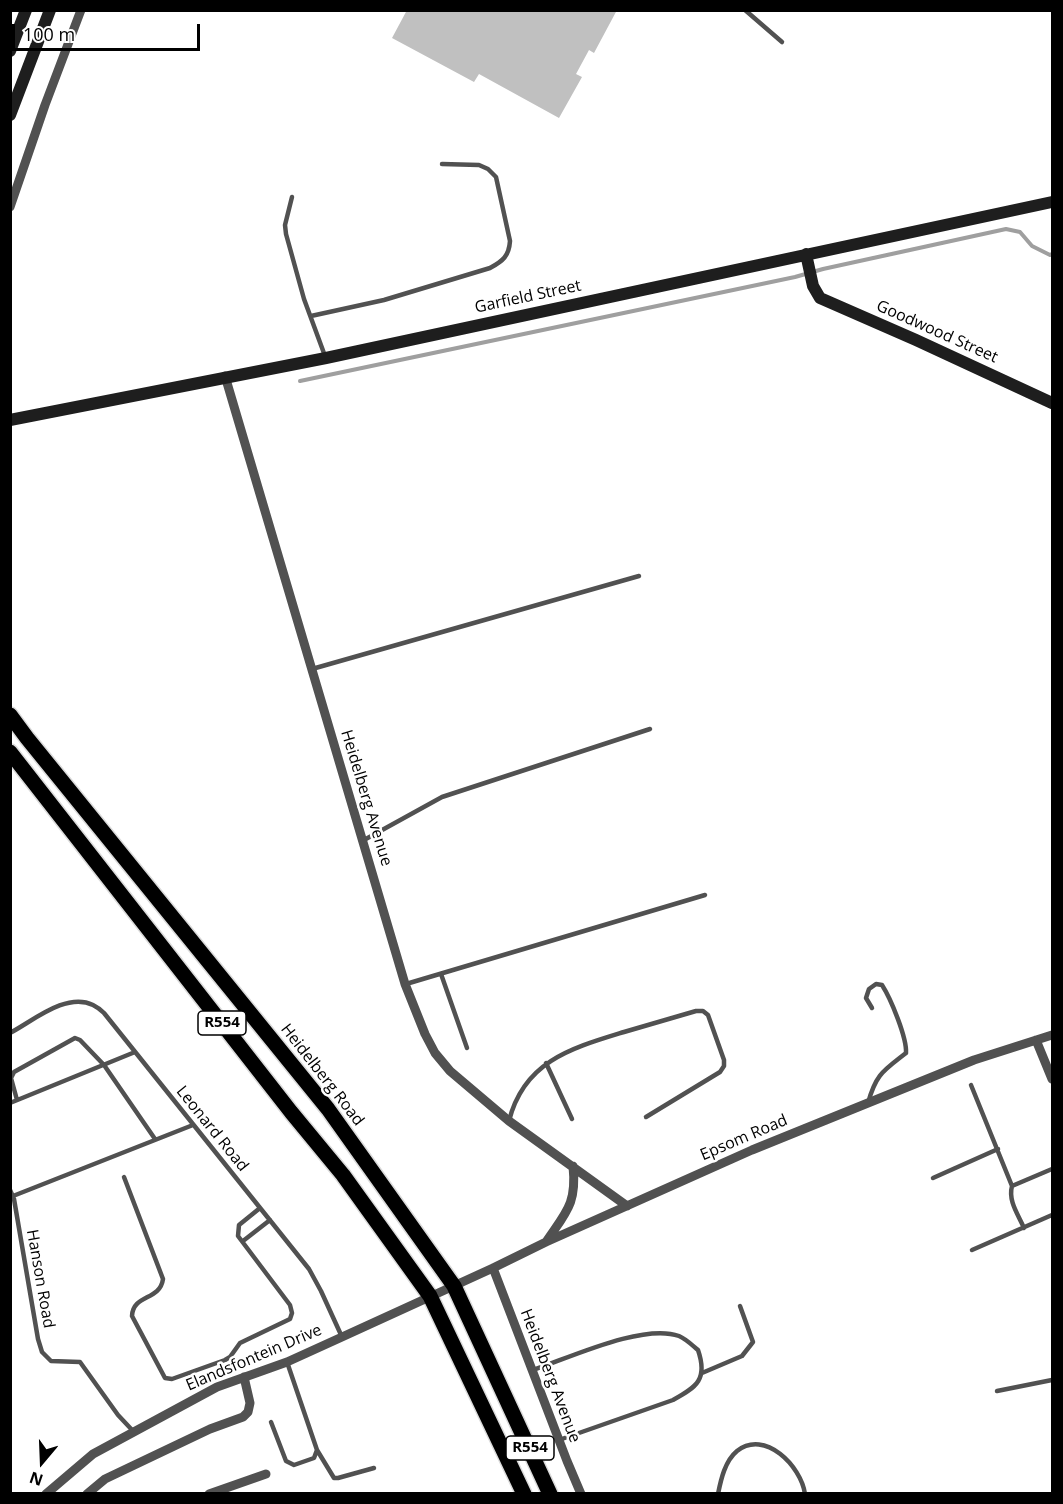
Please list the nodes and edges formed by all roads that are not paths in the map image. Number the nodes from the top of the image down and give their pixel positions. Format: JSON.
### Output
{"nodes":[{"id":1,"x":26,"y":10,"type":"edge"},
{"id":2,"x":50,"y":10,"type":"edge"},
{"id":3,"x":81,"y":10,"type":"edge"},
{"id":4,"x":745,"y":10,"type":"edge"},
{"id":5,"x":782,"y":42,"type":"dead end"},
{"id":6,"x":10,"y":51,"type":"edge"},
{"id":7,"x":10,"y":115,"type":"edge"},
{"id":8,"x":442,"y":164,"type":"dead end"},
{"id":9,"x":292,"y":198,"type":"dead end"},
{"id":10,"x":1053,"y":202,"type":"edge"},
{"id":11,"x":10,"y":207,"type":"edge"},
{"id":12,"x":806,"y":254,"type":"junction"},
{"id":13,"x":311,"y":316,"type":"junction"},
{"id":14,"x":326,"y":358,"type":"junction"},
{"id":15,"x":225,"y":376,"type":"junction"},
{"id":16,"x":1053,"y":403,"type":"edge"},
{"id":17,"x":10,"y":420,"type":"edge"},
{"id":18,"x":639,"y":576,"type":"dead end"},
{"id":19,"x":312,"y":669,"type":"junction"},
{"id":20,"x":10,"y":709,"type":"edge"},
{"id":21,"x":10,"y":715,"type":"edge"},
{"id":22,"x":650,"y":729,"type":"dead end"},
{"id":23,"x":27,"y":738,"type":"junction"},
{"id":24,"x":10,"y":752,"type":"edge"},
{"id":25,"x":364,"y":840,"type":"junction"},
{"id":26,"x":705,"y":895,"type":"dead end"},
{"id":27,"x":441,"y":974,"type":"junction"},
{"id":28,"x":405,"y":984,"type":"junction"},
{"id":29,"x":872,"y":1008,"type":"dead end"},
{"id":30,"x":10,"y":1033,"type":"edge"},
{"id":31,"x":1053,"y":1035,"type":"edge"},
{"id":32,"x":1036,"y":1040,"type":"junction"},
{"id":33,"x":467,"y":1048,"type":"dead end"},
{"id":34,"x":135,"y":1052,"type":"junction"},
{"id":35,"x":546,"y":1063,"type":"junction"},
{"id":36,"x":104,"y":1065,"type":"junction"},
{"id":37,"x":1053,"y":1078,"type":"edge"},
{"id":38,"x":971,"y":1085,"type":"dead end"},
{"id":39,"x":17,"y":1100,"type":"junction"},
{"id":40,"x":10,"y":1103,"type":"edge"},
{"id":41,"x":868,"y":1103,"type":"junction"},
{"id":42,"x":646,"y":1118,"type":"dead end"},
{"id":43,"x":572,"y":1119,"type":"dead end"},
{"id":44,"x":509,"y":1121,"type":"junction"},
{"id":45,"x":193,"y":1125,"type":"junction"},
{"id":46,"x":155,"y":1139,"type":"junction"},
{"id":47,"x":998,"y":1149,"type":"junction"},
{"id":48,"x":573,"y":1166,"type":"junction"},
{"id":49,"x":1053,"y":1169,"type":"edge"},
{"id":50,"x":124,"y":1177,"type":"dead end"},
{"id":51,"x":933,"y":1178,"type":"dead end"},
{"id":52,"x":1012,"y":1186,"type":"junction"},
{"id":53,"x":10,"y":1190,"type":"edge"},
{"id":54,"x":13,"y":1196,"type":"junction"},
{"id":55,"x":627,"y":1206,"type":"junction"},
{"id":56,"x":260,"y":1208,"type":"junction"},
{"id":57,"x":1053,"y":1215,"type":"edge"},
{"id":58,"x":270,"y":1220,"type":"junction"},
{"id":59,"x":1024,"y":1228,"type":"junction"},
{"id":60,"x":243,"y":1241,"type":"junction"},
{"id":61,"x":546,"y":1242,"type":"junction"},
{"id":62,"x":972,"y":1250,"type":"dead end"},
{"id":63,"x":493,"y":1268,"type":"junction"},
{"id":64,"x":454,"y":1287,"type":"junction"},
{"id":65,"x":430,"y":1296,"type":"junction"},
{"id":66,"x":740,"y":1306,"type":"dead end"},
{"id":67,"x":342,"y":1337,"type":"junction"},
{"id":68,"x":287,"y":1362,"type":"junction"},
{"id":69,"x":533,"y":1370,"type":"junction"},
{"id":70,"x":702,"y":1373,"type":"junction"},
{"id":71,"x":244,"y":1377,"type":"junction"},
{"id":72,"x":1053,"y":1380,"type":"edge"},
{"id":73,"x":997,"y":1391,"type":"dead end"},
{"id":74,"x":271,"y":1422,"type":"dead end"},
{"id":75,"x":133,"y":1431,"type":"junction"},
{"id":76,"x":560,"y":1440,"type":"junction"},
{"id":77,"x":317,"y":1450,"type":"junction"},
{"id":78,"x":374,"y":1468,"type":"dead end"},
{"id":79,"x":266,"y":1474,"type":"dead end"},
{"id":80,"x":46,"y":1494,"type":"edge"},
{"id":81,"x":87,"y":1494,"type":"edge"},
{"id":82,"x":209,"y":1494,"type":"edge"},
{"id":83,"x":524,"y":1494,"type":"edge"},
{"id":84,"x":550,"y":1494,"type":"edge"},
{"id":85,"x":581,"y":1494,"type":"edge"},
{"id":86,"x":718,"y":1494,"type":"edge"},
{"id":87,"x":805,"y":1494,"type":"edge"}],
"edges":[{"from":1,"to":6,"type":"street"},
{"from":2,"to":7,"type":"street"},
{"from":3,"to":11,"type":"street"},
{"from":4,"to":5,"type":"lane"},
{"from":8,"to":13,"type":"lane"},
{"from":9,"to":13,"type":"lane"},
{"from":10,"to":12,"type":"street","name":"Garfield Street"},
{"from":12,"to":14,"type":"street","name":"Garfield Street"},
{"from":12,"to":16,"type":"street","name":"Goodwood Street"},
{"from":13,"to":14,"type":"lane"},
{"from":14,"to":15,"type":"street","name":"Garfield Street"},
{"from":15,"to":17,"type":"street","name":"Garfield Street"},
{"from":15,"to":19,"type":"street","name":"Heidelberg Avenue"},
{"from":18,"to":19,"type":"lane"},
{"from":19,"to":25,"type":"street","name":"Heidelberg Avenue"},
{"from":20,"to":23,"type":"main road"},
{"from":21,"to":23,"type":"main road","name":"Heidelberg Road","number":"R554"},
{"from":22,"to":25,"type":"lane"},
{"from":23,"to":64,"type":"main road","name":"Heidelberg Road","number":"R554"},
{"from":24,"to":65,"type":"main road","number":"R554"},
{"from":25,"to":28,"type":"street","name":"Heidelberg Avenue"},
{"from":26,"to":27,"type":"lane"},
{"from":27,"to":28,"type":"lane"},
{"from":27,"to":33,"type":"lane"},
{"from":28,"to":44,"type":"street","name":"Heidelberg Avenue"},
{"from":29,"to":41,"type":"lane"},
{"from":30,"to":34,"type":"lane","name":"Leonard Road"},
{"from":31,"to":32,"type":"street","name":"Epsom Road"},
{"from":32,"to":37,"type":"street"},
{"from":32,"to":41,"type":"street","name":"Epsom Road"},
{"from":34,"to":36,"type":"lane"},
{"from":34,"to":45,"type":"lane","name":"Leonard Road"},
{"from":35,"to":42,"type":"lane"},
{"from":35,"to":43,"type":"lane"},
{"from":35,"to":44,"type":"lane"},
{"from":36,"to":39,"type":"lane"},
{"from":36,"to":39,"type":"lane"},
{"from":36,"to":46,"type":"lane"},
{"from":38,"to":47,"type":"lane"},
{"from":39,"to":40,"type":"lane"},
{"from":41,"to":55,"type":"street","name":"Epsom Road"},
{"from":44,"to":48,"type":"street","name":"Heidelberg Avenue"},
{"from":45,"to":46,"type":"lane"},
{"from":45,"to":56,"type":"lane","name":"Leonard Road"},
{"from":46,"to":54,"type":"lane"},
{"from":47,"to":51,"type":"lane"},
{"from":47,"to":52,"type":"lane"},
{"from":48,"to":55,"type":"street","name":"Heidelberg Avenue"},
{"from":48,"to":61,"type":"street"},
{"from":49,"to":52,"type":"lane"},
{"from":50,"to":60,"type":"lane"},
{"from":52,"to":59,"type":"lane"},
{"from":53,"to":54,"type":"lane","name":"Hanson Road"},
{"from":54,"to":75,"type":"lane","name":"Hanson Road"},
{"from":55,"to":61,"type":"street","name":"Epsom Road"},
{"from":56,"to":58,"type":"lane","name":"Leonard Road"},
{"from":56,"to":60,"type":"lane"},
{"from":57,"to":59,"type":"lane"},
{"from":58,"to":60,"type":"lane"},
{"from":58,"to":67,"type":"lane","name":"Leonard Road"},
{"from":59,"to":62,"type":"lane"},
{"from":61,"to":63,"type":"street","name":"Epsom Road"},
{"from":63,"to":64,"type":"street","name":"Epsom Road"},
{"from":63,"to":69,"type":"street","name":"Heidelberg Avenue"},
{"from":64,"to":65,"type":"street","name":"Elandsfontein Drive"},
{"from":64,"to":84,"type":"main road","name":"Heidelberg Road","number":"R554"},
{"from":65,"to":67,"type":"street","name":"Elandsfontein Drive"},
{"from":65,"to":83,"type":"main road","number":"R554"},
{"from":66,"to":70,"type":"lane"},
{"from":67,"to":68,"type":"street","name":"Elandsfontein Drive"},
{"from":68,"to":71,"type":"street","name":"Elandsfontein Drive"},
{"from":68,"to":77,"type":"lane"},
{"from":69,"to":70,"type":"lane"},
{"from":69,"to":76,"type":"street","name":"Heidelberg Avenue"},
{"from":70,"to":76,"type":"lane"},
{"from":71,"to":75,"type":"street","name":"Elandsfontein Drive"},
{"from":71,"to":81,"type":"street"},
{"from":72,"to":73,"type":"lane"},
{"from":74,"to":77,"type":"lane"},
{"from":75,"to":80,"type":"street","name":"Elandsfontein Drive"},
{"from":76,"to":85,"type":"street","name":"Heidelberg Avenue"},
{"from":77,"to":78,"type":"lane"},
{"from":79,"to":82,"type":"street"},
{"from":86,"to":87,"type":"lane"}]}
